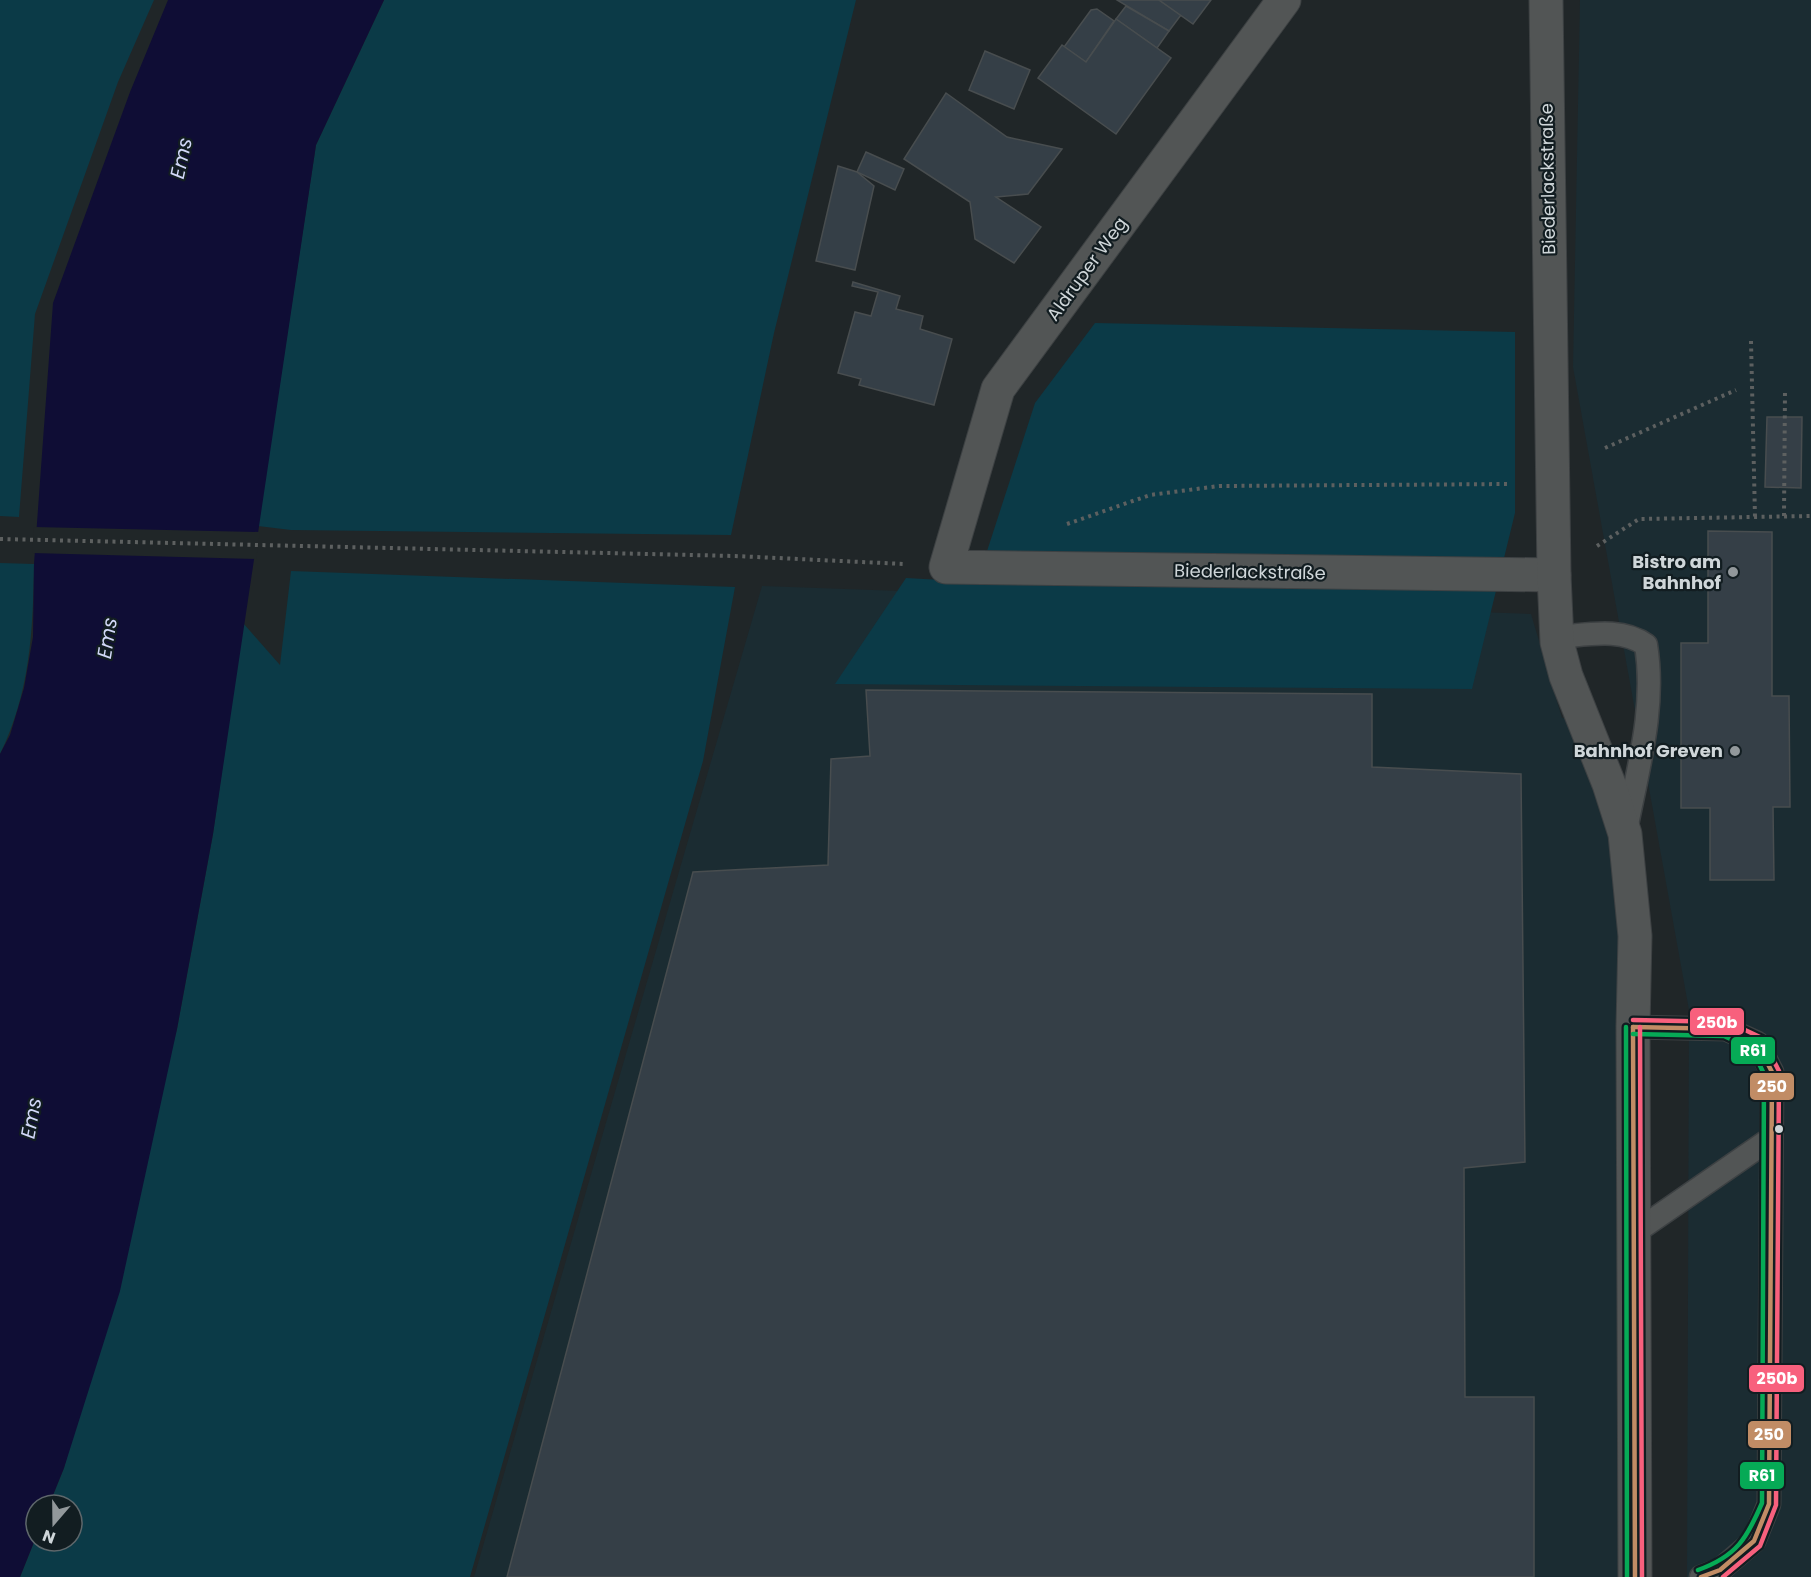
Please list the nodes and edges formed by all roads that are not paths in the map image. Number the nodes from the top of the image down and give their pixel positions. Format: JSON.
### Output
{"nodes":[{"id":1,"x":1284,"y":0,"type":"edge"},
{"id":2,"x":1546,"y":0,"type":"edge"},
{"id":3,"x":946,"y":567,"type":"joint"},
{"id":4,"x":1554,"y":574,"type":"junction"},
{"id":5,"x":1557,"y":637,"type":"junction"},
{"id":6,"x":1625,"y":834,"type":"junction"},
{"id":7,"x":1633,"y":1027,"type":"junction"},
{"id":8,"x":1770,"y":1139,"type":"junction"},
{"id":9,"x":1634,"y":1233,"type":"junction"},
{"id":10,"x":1635,"y":1577,"type":"edge"},
{"id":11,"x":1701,"y":1577,"type":"edge"}],
"edges":[{"from":1,"to":3,"type":"street","name":"Aldruper Weg"},
{"from":2,"to":4,"type":"street","name":"Biederlackstraße"},
{"from":3,"to":4,"type":"street","name":"Biederlackstraße"},
{"from":4,"to":5,"type":"street","name":"Biederlackstraße"},
{"from":5,"to":6,"type":"street","name":"Biederlackstraße"},
{"from":5,"to":6,"type":"lane"},
{"from":6,"to":7,"type":"street","name":"Biederlackstraße"},
{"from":7,"to":8,"type":"lane"},
{"from":7,"to":9,"type":"street","name":"Biederlackstraße"},
{"from":8,"to":9,"type":"lane"},
{"from":8,"to":11,"type":"lane"},
{"from":9,"to":10,"type":"street","name":"Biederlackstraße"}]}
